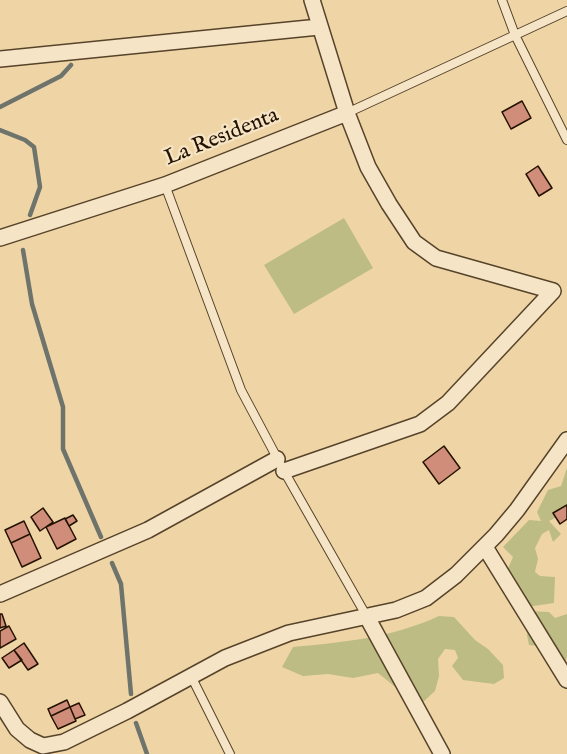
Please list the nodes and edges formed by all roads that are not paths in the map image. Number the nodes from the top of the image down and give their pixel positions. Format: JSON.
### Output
{"nodes":[{"id":1,"x":312,"y":0,"type":"edge"},
{"id":2,"x":502,"y":0,"type":"edge"},
{"id":3,"x":567,"y":11,"type":"edge"},
{"id":4,"x":319,"y":27,"type":"junction"},
{"id":5,"x":515,"y":35,"type":"junction"},
{"id":6,"x":0,"y":59,"type":"edge"},
{"id":7,"x":347,"y":113,"type":"junction"},
{"id":8,"x":567,"y":140,"type":"edge"},
{"id":9,"x":165,"y":185,"type":"junction"},
{"id":10,"x":0,"y":238,"type":"edge"},
{"id":11,"x":567,"y":440,"type":"edge"},
{"id":12,"x":281,"y":465,"type":"junction"},
{"id":13,"x":485,"y":547,"type":"junction"},
{"id":14,"x":0,"y":594,"type":"edge"},
{"id":15,"x":366,"y":617,"type":"junction"},
{"id":16,"x":191,"y":676,"type":"junction"},
{"id":17,"x":567,"y":680,"type":"edge"},
{"id":18,"x":0,"y":702,"type":"edge"},
{"id":19,"x":230,"y":754,"type":"edge"},
{"id":20,"x":442,"y":754,"type":"edge"}],
"edges":[{"from":1,"to":4,"type":"street"},
{"from":2,"to":5,"type":"lane"},
{"from":3,"to":5,"type":"lane"},
{"from":4,"to":6,"type":"street"},
{"from":4,"to":7,"type":"street"},
{"from":5,"to":7,"type":"lane"},
{"from":5,"to":8,"type":"lane"},
{"from":7,"to":9,"type":"street","name":"La Residenta"},
{"from":7,"to":12,"type":"street"},
{"from":9,"to":10,"type":"street","name":"La Residenta"},
{"from":9,"to":12,"type":"lane"},
{"from":11,"to":13,"type":"street"},
{"from":12,"to":14,"type":"street"},
{"from":12,"to":15,"type":"lane"},
{"from":13,"to":15,"type":"street"},
{"from":13,"to":17,"type":"street"},
{"from":15,"to":16,"type":"street"},
{"from":15,"to":20,"type":"street"},
{"from":16,"to":18,"type":"street"},
{"from":16,"to":19,"type":"lane"}]}
